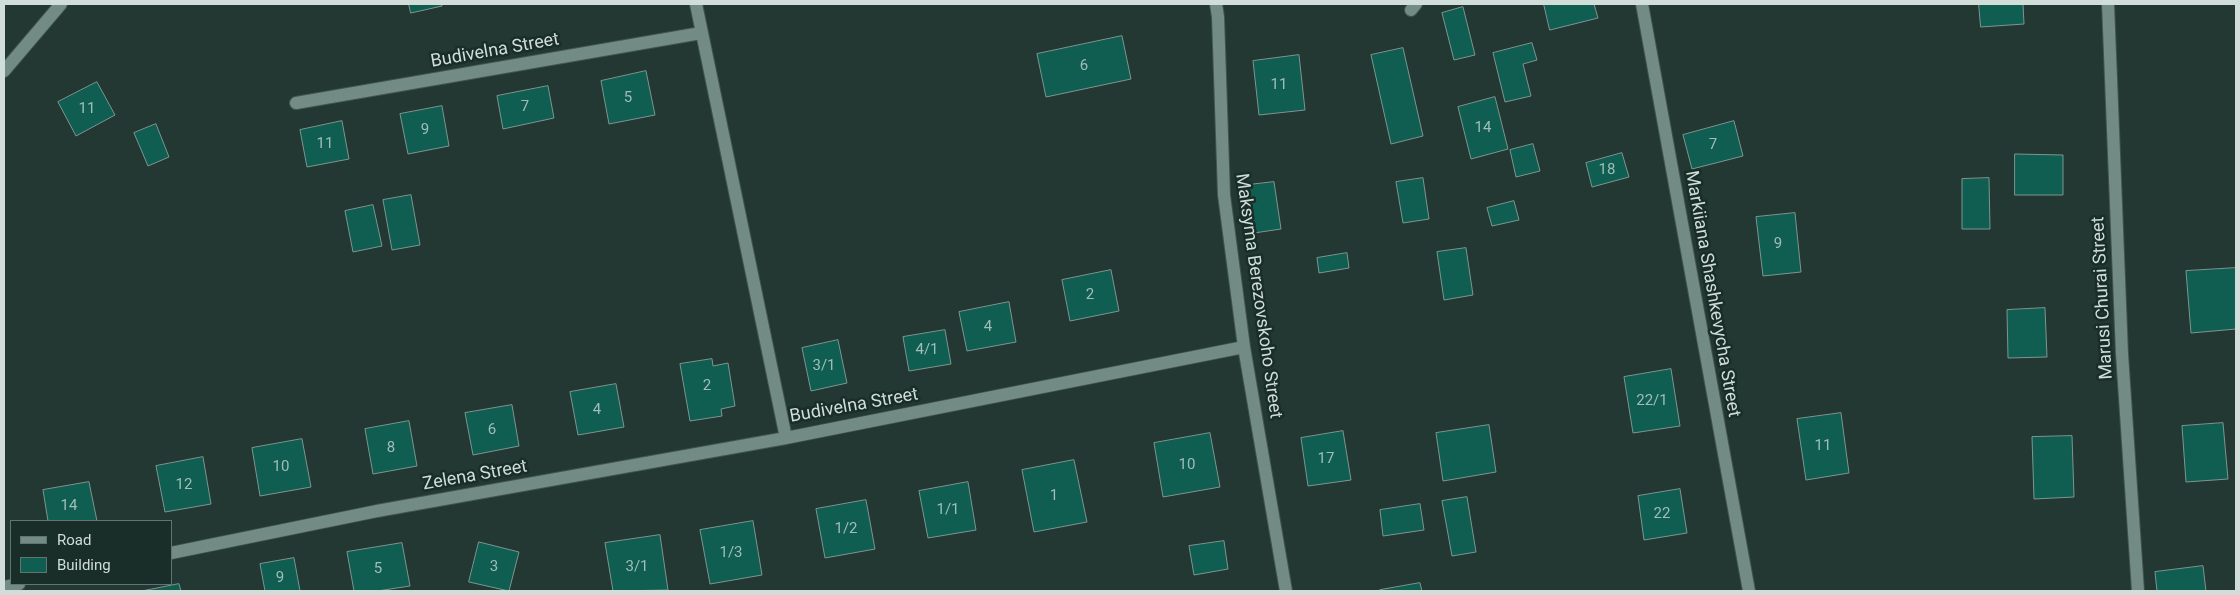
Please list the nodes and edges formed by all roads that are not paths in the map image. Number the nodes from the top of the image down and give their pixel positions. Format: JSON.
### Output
{"nodes":[{"id":1,"x":61,"y":4,"type":"edge"},
{"id":2,"x":696,"y":4,"type":"edge"},
{"id":3,"x":1216,"y":4,"type":"edge"},
{"id":4,"x":1642,"y":4,"type":"edge"},
{"id":5,"x":2108,"y":4,"type":"edge"},
{"id":6,"x":701,"y":34,"type":"junction"},
{"id":7,"x":4,"y":71,"type":"edge"},
{"id":8,"x":296,"y":103,"type":"dead end"},
{"id":9,"x":1244,"y":347,"type":"junction"},
{"id":10,"x":786,"y":438,"type":"junction"},
{"id":11,"x":172,"y":553,"type":"edge"},
{"id":12,"x":1286,"y":591,"type":"edge"},
{"id":13,"x":1749,"y":591,"type":"edge"},
{"id":14,"x":2138,"y":591,"type":"edge"}],
"edges":[{"from":1,"to":7,"type":"street"},
{"from":2,"to":6,"type":"street","name":"Budivelna Street"},
{"from":3,"to":9,"type":"street","name":"Maksyma Berezovskoho Street"},
{"from":4,"to":13,"type":"street","name":"Markiiana Shashkevycha Street"},
{"from":5,"to":14,"type":"street","name":"Marusi Churai Street"},
{"from":6,"to":8,"type":"street","name":"Budivelna Street"},
{"from":6,"to":10,"type":"street","name":"Budivelna Street"},
{"from":9,"to":10,"type":"street","name":"Budivelna Street"},
{"from":9,"to":12,"type":"street","name":"Maksyma Berezovskoho Street"},
{"from":10,"to":11,"type":"street","name":"Zelena Street"}]}
